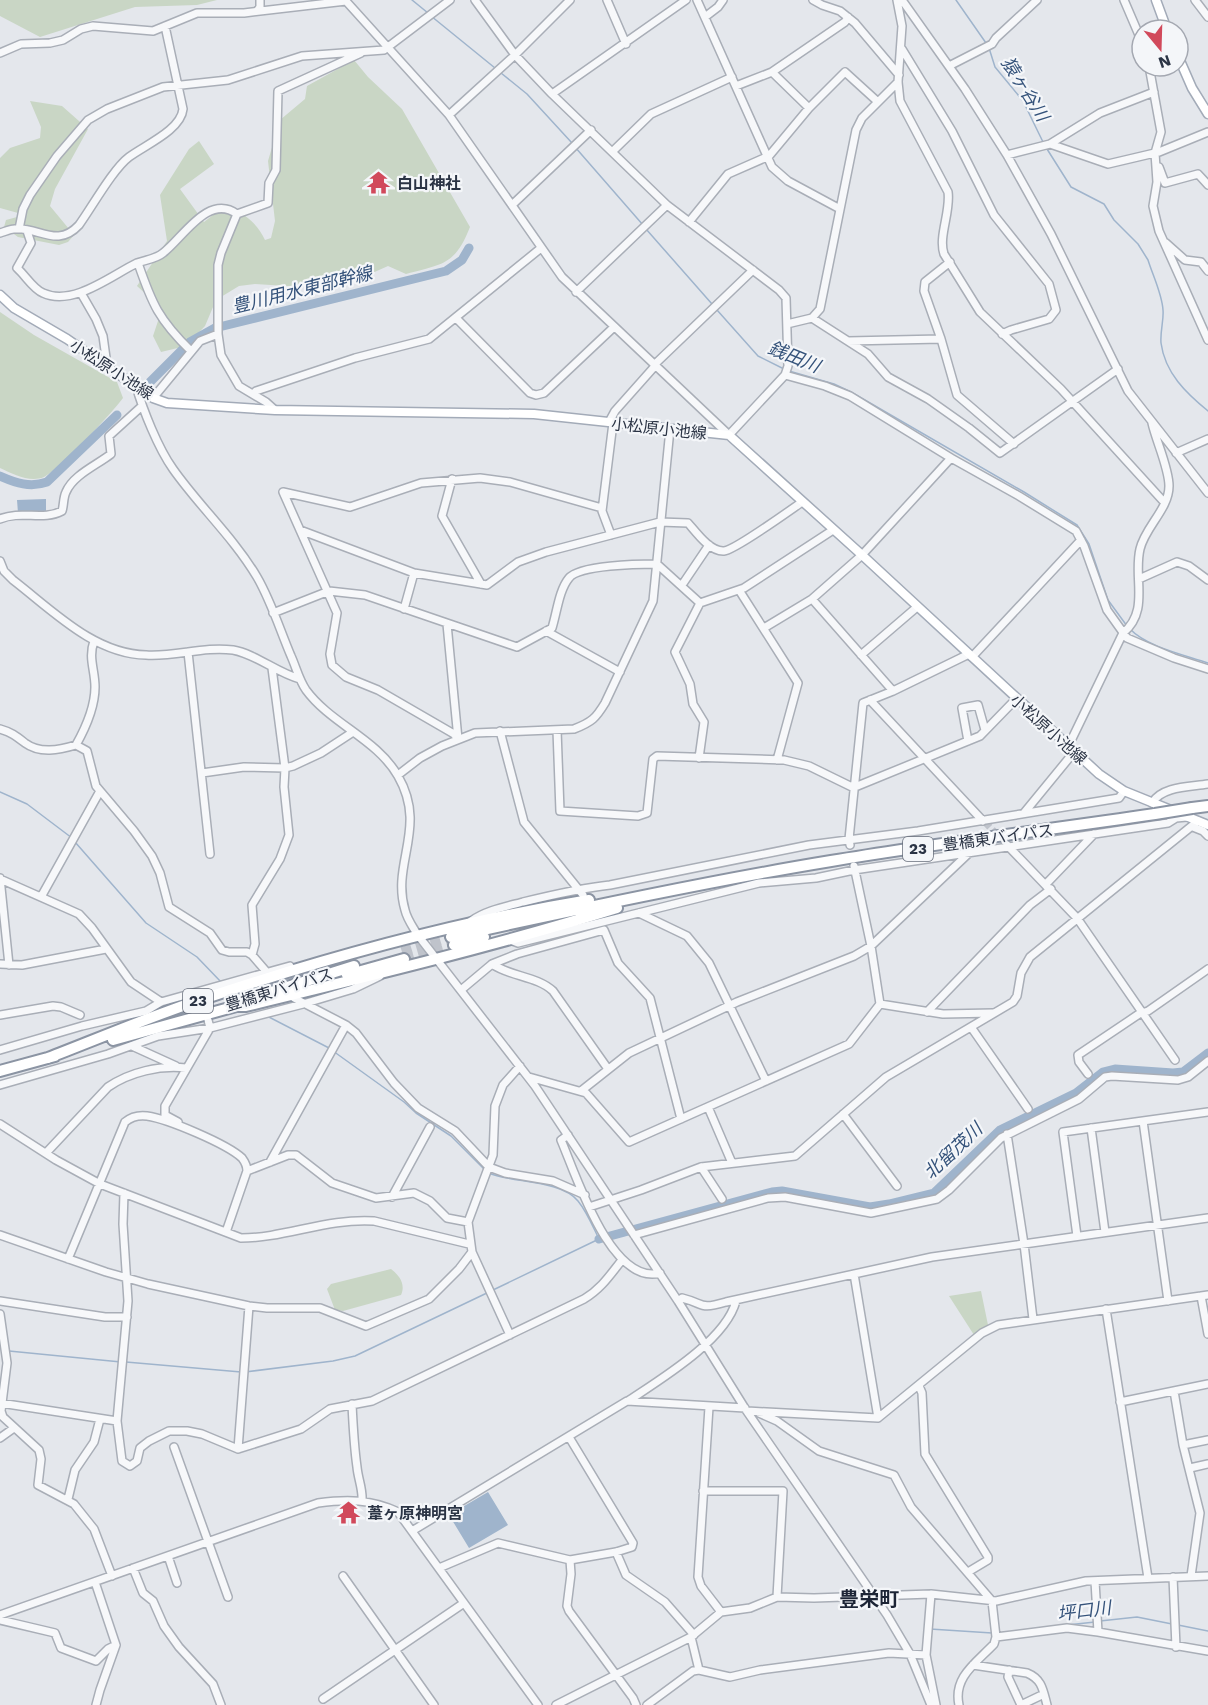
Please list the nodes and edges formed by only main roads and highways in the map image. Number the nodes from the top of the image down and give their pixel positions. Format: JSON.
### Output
{"nodes":[{"id":1,"x":1156,"y":0,"type":"edge"},
{"id":2,"x":1163,"y":18,"type":"edge"},
{"id":3,"x":1188,"y":78,"type":"edge"},
{"id":4,"x":1208,"y":114,"type":"edge"},
{"id":5,"x":0,"y":295,"type":"edge"},
{"id":6,"x":1208,"y":806,"type":"edge"},
{"id":7,"x":1189,"y":812,"type":"junction"},
{"id":8,"x":1203,"y":824,"type":"edge"},
{"id":9,"x":726,"y":880,"type":"junction"},
{"id":10,"x":682,"y":889,"type":"junction"},
{"id":11,"x":640,"y":901,"type":"junction"},
{"id":12,"x":234,"y":1006,"type":"junction"},
{"id":13,"x":157,"y":1027,"type":"junction"},
{"id":14,"x":48,"y":1058,"type":"junction"},
{"id":15,"x":0,"y":1071,"type":"edge"}],
"edges":[{"from":1,"to":2,"type":"main road"},
{"from":3,"to":4,"type":"main road"},
{"from":5,"to":7,"type":"main road","name":"小松原小池線"},
{"from":6,"to":7,"type":"highway","name":"豊橋東バイパス","number":"23"},
{"from":7,"to":8,"type":"main road","name":"小松原小池線"},
{"from":7,"to":9,"type":"highway","name":"豊橋東バイパス","number":"23","bridge":true},
{"from":9,"to":10,"type":"highway","name":"豊橋東バイパス","number":"23"},
{"from":9,"to":14,"type":"highway","number":"23"},
{"from":10,"to":11,"type":"highway","name":"豊橋東バイパス","number":"23"},
{"from":10,"to":11,"type":"highway","name":"豊橋東バイパス","number":"23"},
{"from":11,"to":12,"type":"highway","number":"23"},
{"from":12,"to":13,"type":"highway","name":"豊橋東バイパス","number":"23"},
{"from":12,"to":13,"type":"highway","name":"豊橋東バイパス","number":"23"},
{"from":13,"to":14,"type":"highway","name":"豊橋東バイパス","number":"23"},
{"from":14,"to":15,"type":"highway","name":"豊橋東バイパス","number":"23"}]}
